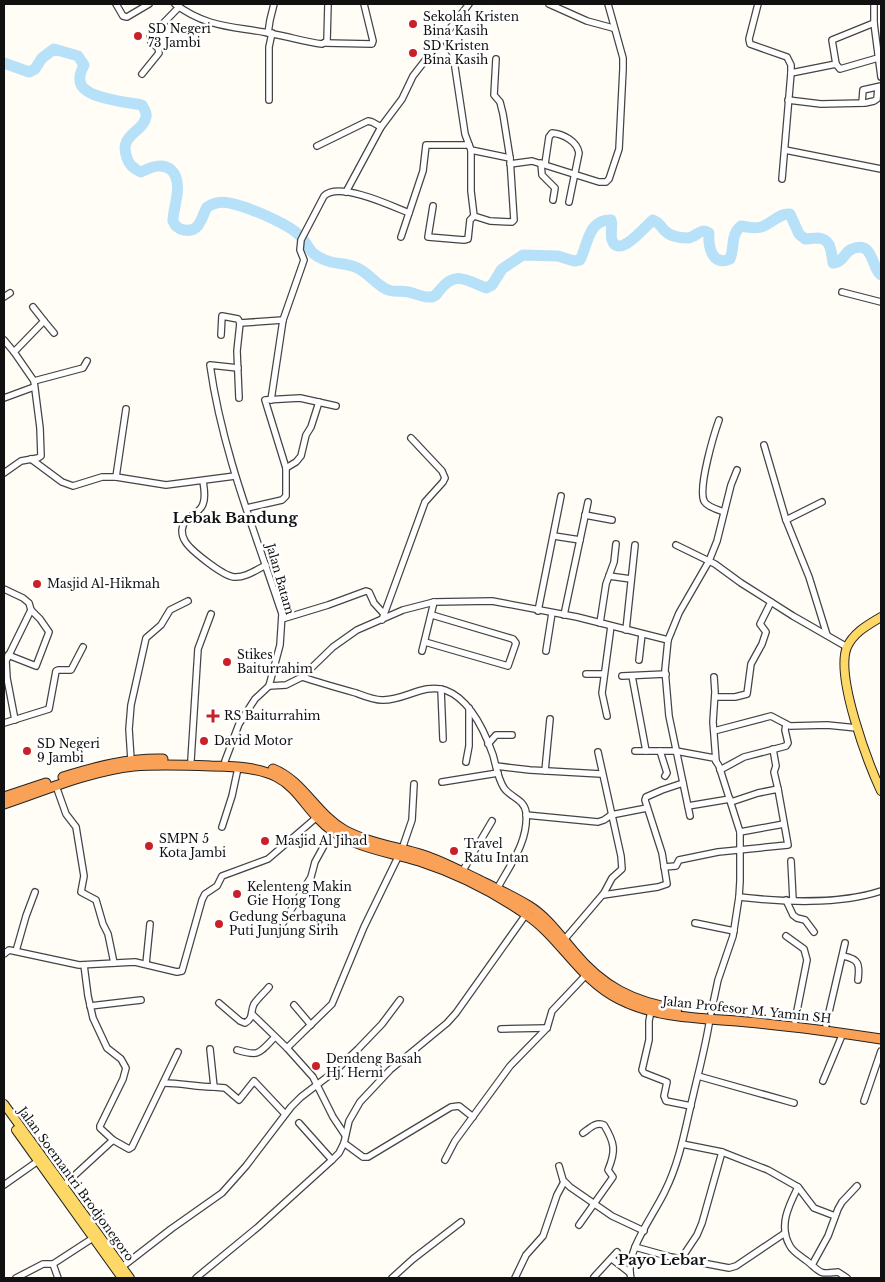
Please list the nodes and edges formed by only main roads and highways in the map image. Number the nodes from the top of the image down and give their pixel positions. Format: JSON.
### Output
{"nodes":[{"id":1,"x":881,"y":617,"type":"edge"},
{"id":2,"x":120,"y":765,"type":"junction"},
{"id":3,"x":880,"y":787,"type":"edge"},
{"id":4,"x":4,"y":797,"type":"edge"},
{"id":5,"x":4,"y":804,"type":"edge"},
{"id":6,"x":400,"y":852,"type":"junction"},
{"id":7,"x":528,"y":911,"type":"junction"},
{"id":8,"x":711,"y":1016,"type":"junction"},
{"id":9,"x":775,"y":1022,"type":"junction"},
{"id":10,"x":881,"y":1033,"type":"edge"},
{"id":11,"x":881,"y":1039,"type":"edge"},
{"id":12,"x":4,"y":1104,"type":"edge"},
{"id":13,"x":4,"y":1112,"type":"edge"},
{"id":14,"x":60,"y":1187,"type":"junction"},
{"id":15,"x":68,"y":1198,"type":"junction"},
{"id":16,"x":122,"y":1278,"type":"edge"},
{"id":17,"x":130,"y":1278,"type":"edge"}],
"edges":[{"from":1,"to":3,"type":"main road"},
{"from":2,"to":4,"type":"highway","name":"Jalan Profesor M. Yamin SH"},
{"from":2,"to":5,"type":"highway","name":"Jalan Profesor M. Yamin SH"},
{"from":2,"to":6,"type":"highway","name":"Jalan Profesor M. Yamin SH"},
{"from":2,"to":6,"type":"highway","name":"Jalan Profesor M. Yamin SH"},
{"from":6,"to":7,"type":"highway","name":"Jalan Profesor M. Yamin SH"},
{"from":6,"to":7,"type":"highway","name":"Jalan Profesor M. Yamin SH"},
{"from":7,"to":8,"type":"highway","name":"Jalan Profesor M. Yamin SH"},
{"from":7,"to":8,"type":"highway","name":"Jalan Profesor M. Yamin SH"},
{"from":8,"to":9,"type":"highway","name":"Jalan Profesor M. Yamin SH"},
{"from":9,"to":10,"type":"highway","name":"Jalan Profesor M. Yamin SH"},
{"from":9,"to":11,"type":"highway","name":"Jalan Profesor M. Yamin SH"},
{"from":12,"to":14,"type":"main road","name":"Jalan Soemantri Brodjonegoro"},
{"from":13,"to":14,"type":"main road"},
{"from":14,"to":15,"type":"main road","name":"Jalan Soemantri Brodjonegoro"},
{"from":15,"to":16,"type":"main road","name":"Jalan Soemantri Brodjonegoro"},
{"from":15,"to":17,"type":"main road","name":"Jalan Soemantri Brodjonegoro"}]}
